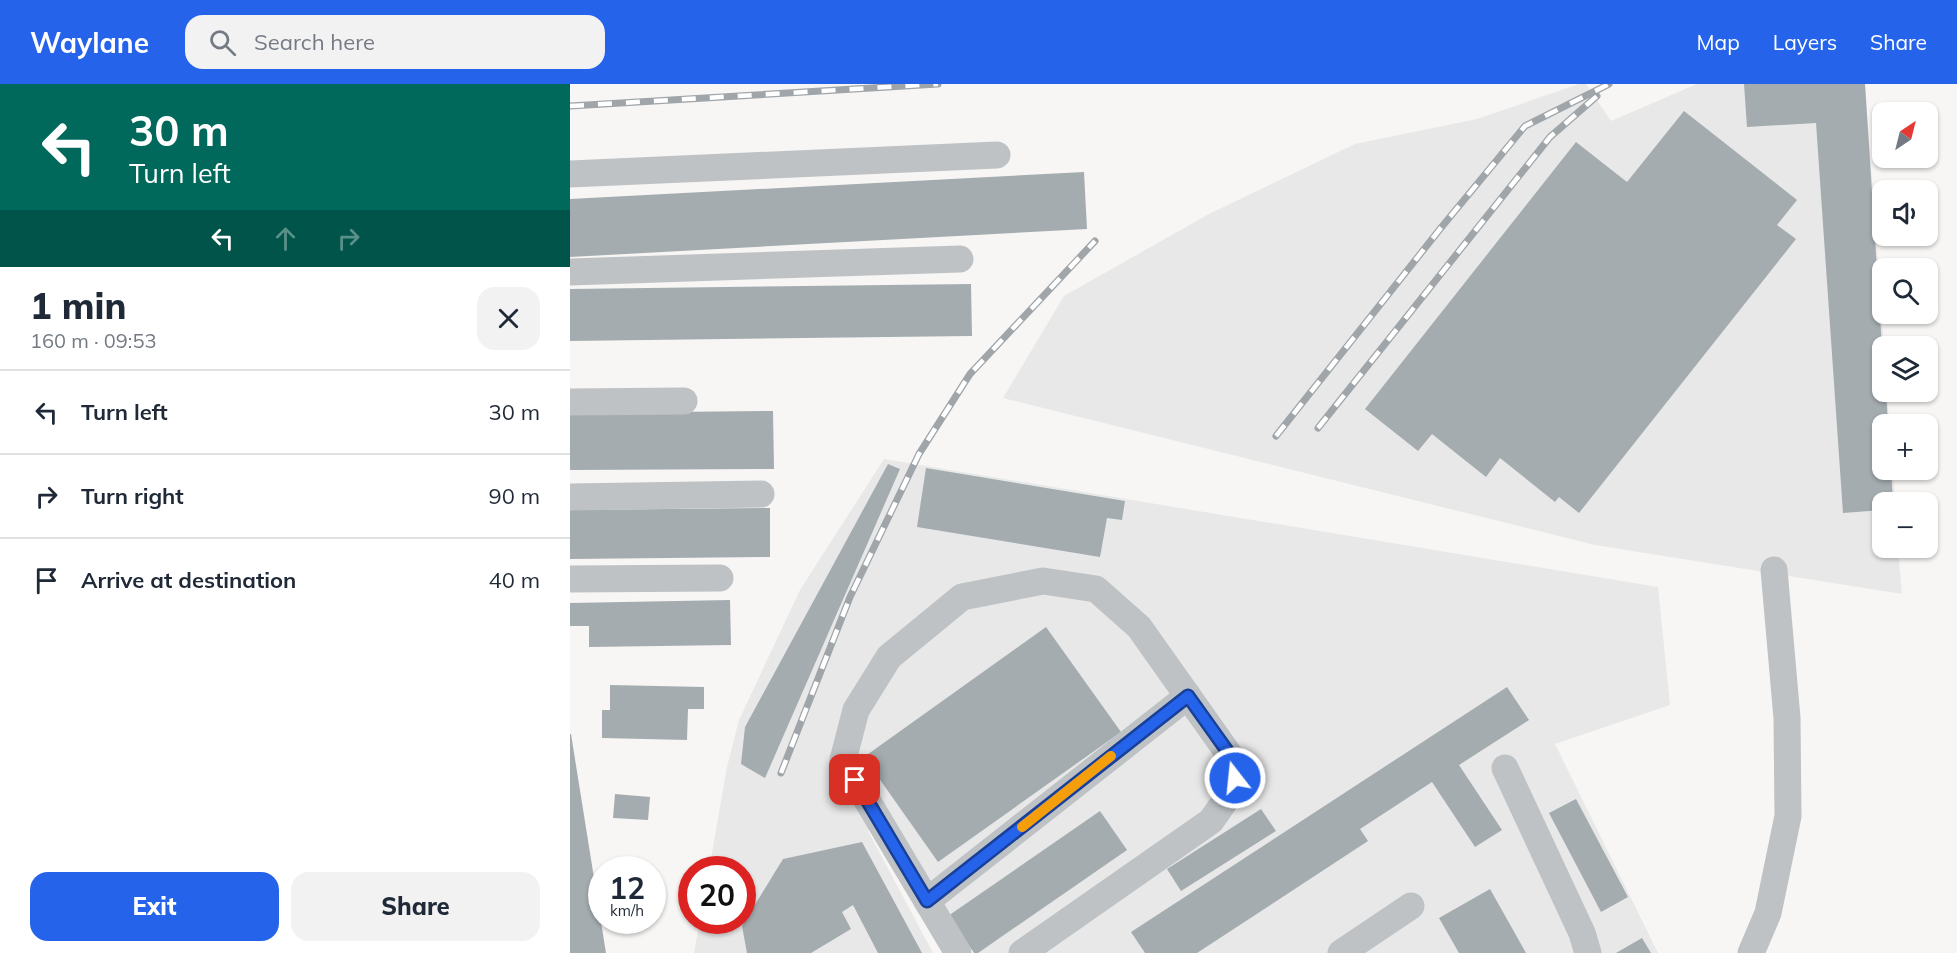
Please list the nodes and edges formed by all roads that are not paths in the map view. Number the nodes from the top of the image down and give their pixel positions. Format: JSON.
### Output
{"nodes":[{"id":1,"x":997,"y":155,"type":"dead end"},
{"id":2,"x":570,"y":174,"type":"edge"},
{"id":3,"x":960,"y":259,"type":"dead end"},
{"id":4,"x":570,"y":272,"type":"edge"},
{"id":5,"x":684,"y":401,"type":"dead end"},
{"id":6,"x":570,"y":402,"type":"edge"},
{"id":7,"x":761,"y":494,"type":"dead end"},
{"id":8,"x":570,"y":497,"type":"edge"},
{"id":9,"x":1774,"y":570,"type":"dead end"},
{"id":10,"x":720,"y":578,"type":"dead end"},
{"id":11,"x":570,"y":579,"type":"edge"},
{"id":12,"x":1188,"y":696,"type":"junction"},
{"id":13,"x":1505,"y":768,"type":"dead end"},
{"id":14,"x":927,"y":901,"type":"junction"},
{"id":15,"x":1411,"y":906,"type":"dead end"},
{"id":16,"x":958,"y":953,"type":"edge"},
{"id":17,"x":1022,"y":953,"type":"edge"},
{"id":18,"x":1341,"y":953,"type":"edge"},
{"id":19,"x":1588,"y":953,"type":"edge"},
{"id":20,"x":1751,"y":953,"type":"edge"}],
"edges":[{"from":1,"to":2,"type":"street"},
{"from":3,"to":4,"type":"street"},
{"from":5,"to":6,"type":"street"},
{"from":7,"to":8,"type":"street"},
{"from":9,"to":20,"type":"street"},
{"from":10,"to":11,"type":"street"},
{"from":12,"to":14,"type":"street"},
{"from":12,"to":14,"type":"street"},
{"from":12,"to":17,"type":"street"},
{"from":13,"to":19,"type":"street"},
{"from":14,"to":16,"type":"street"},
{"from":15,"to":18,"type":"street"}]}
